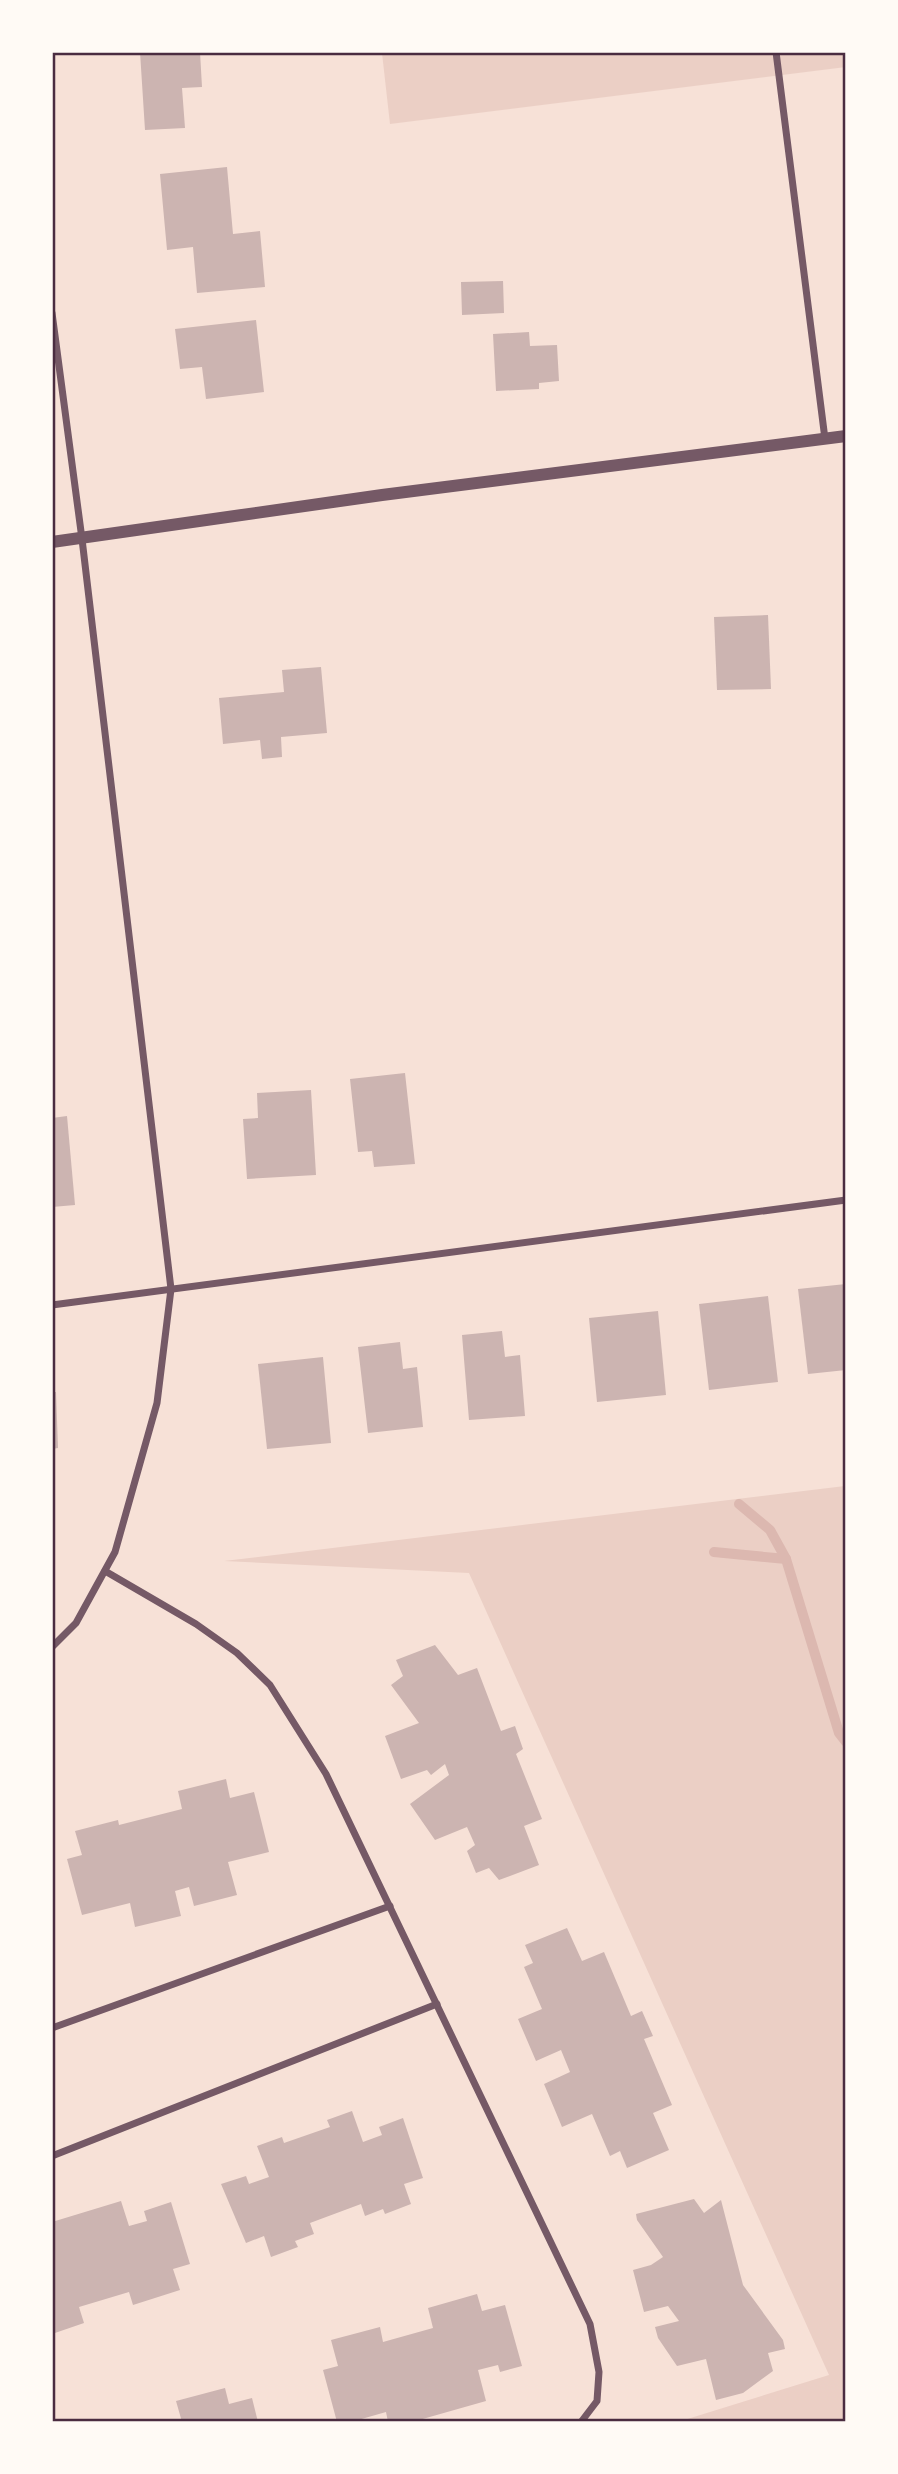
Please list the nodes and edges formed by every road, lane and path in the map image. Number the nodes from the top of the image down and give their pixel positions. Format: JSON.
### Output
{"nodes":[{"id":1,"x":776,"y":52,"type":"edge"},
{"id":2,"x":52,"y":313,"type":"edge"},
{"id":3,"x":845,"y":436,"type":"edge"},
{"id":4,"x":825,"y":439,"type":"junction"},
{"id":5,"x":82,"y":539,"type":"junction"},
{"id":6,"x":52,"y":542,"type":"edge"},
{"id":7,"x":845,"y":1200,"type":"edge"},
{"id":8,"x":171,"y":1289,"type":"junction"},
{"id":9,"x":52,"y":1305,"type":"edge"},
{"id":10,"x":105,"y":1571,"type":"junction"},
{"id":11,"x":52,"y":1647,"type":"edge"},
{"id":12,"x":390,"y":1906,"type":"junction"},
{"id":13,"x":437,"y":2004,"type":"junction"},
{"id":14,"x":52,"y":2028,"type":"edge"},
{"id":15,"x":52,"y":2156,"type":"edge"},
{"id":16,"x":581,"y":2421,"type":"edge"}],
"edges":[{"from":1,"to":4,"type":"street"},
{"from":2,"to":5,"type":"street"},
{"from":3,"to":4,"type":"street"},
{"from":4,"to":5,"type":"street"},
{"from":5,"to":6,"type":"street"},
{"from":5,"to":8,"type":"street"},
{"from":7,"to":8,"type":"street"},
{"from":8,"to":9,"type":"street"},
{"from":8,"to":10,"type":"street"},
{"from":10,"to":11,"type":"street"},
{"from":10,"to":12,"type":"street"},
{"from":12,"to":13,"type":"street"},
{"from":12,"to":14,"type":"street"},
{"from":13,"to":15,"type":"street"},
{"from":13,"to":16,"type":"street"}]}
